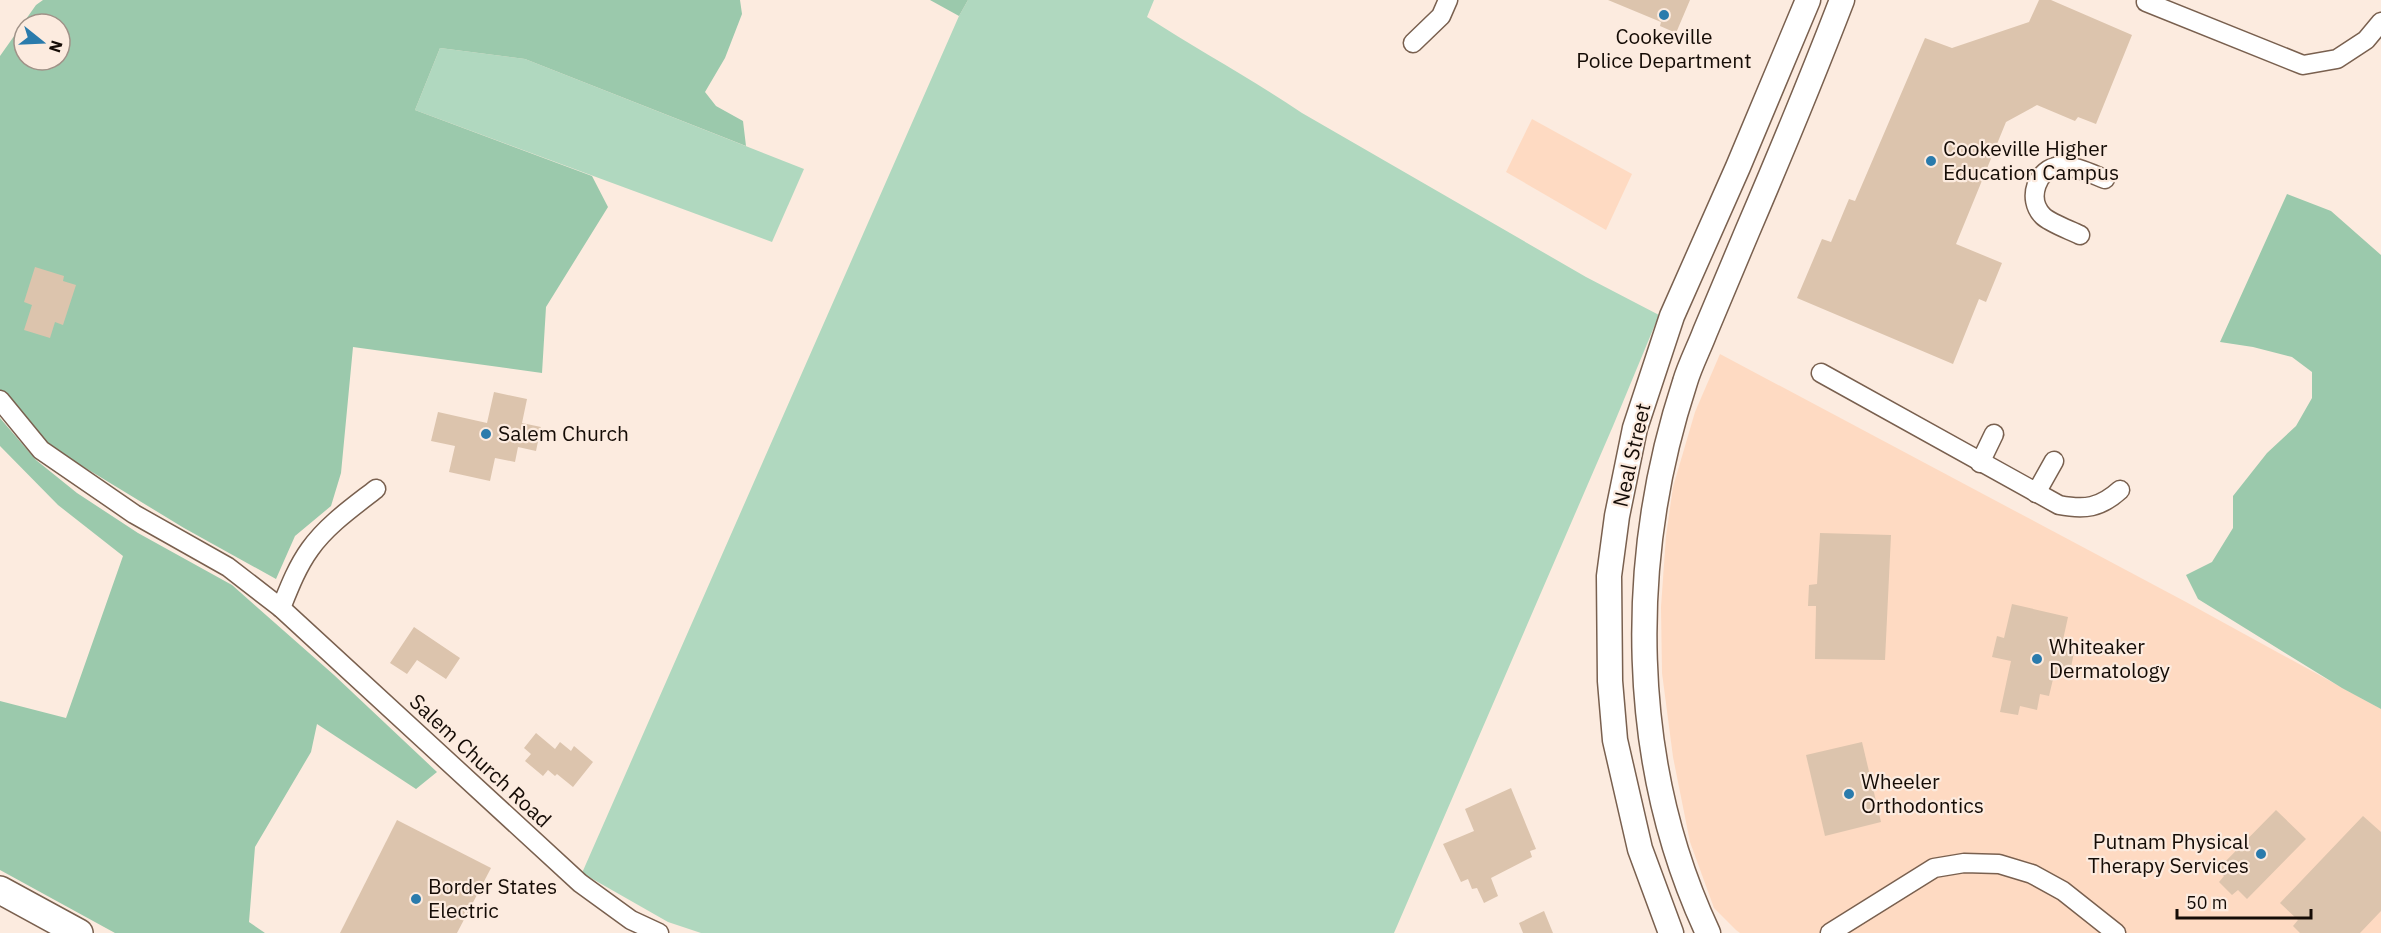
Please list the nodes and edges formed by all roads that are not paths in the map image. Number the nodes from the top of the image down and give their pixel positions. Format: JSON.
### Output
{"nodes":[{"id":1,"x":1448,"y":0,"type":"edge"},
{"id":2,"x":1808,"y":0,"type":"edge"},
{"id":3,"x":1842,"y":0,"type":"edge"},
{"id":4,"x":2146,"y":2,"type":"dead end"},
{"id":5,"x":2381,"y":22,"type":"edge"},
{"id":6,"x":1413,"y":43,"type":"dead end"},
{"id":7,"x":2105,"y":179,"type":"dead end"},
{"id":8,"x":2080,"y":235,"type":"dead end"},
{"id":9,"x":1821,"y":373,"type":"dead end"},
{"id":10,"x":0,"y":400,"type":"edge"},
{"id":11,"x":1994,"y":434,"type":"dead end"},
{"id":12,"x":2054,"y":461,"type":"dead end"},
{"id":13,"x":1980,"y":463,"type":"junction"},
{"id":14,"x":376,"y":489,"type":"dead end"},
{"id":15,"x":2120,"y":490,"type":"dead end"},
{"id":16,"x":2036,"y":493,"type":"junction"},
{"id":17,"x":281,"y":608,"type":"junction"},
{"id":18,"x":1608,"y":649,"type":"junction"},
{"id":19,"x":1644,"y":650,"type":"junction"},
{"id":20,"x":0,"y":890,"type":"edge"},
{"id":21,"x":79,"y":933,"type":"edge"},
{"id":22,"x":659,"y":933,"type":"edge"},
{"id":23,"x":1671,"y":933,"type":"edge"},
{"id":24,"x":1708,"y":933,"type":"edge"},
{"id":25,"x":1830,"y":933,"type":"edge"},
{"id":26,"x":2116,"y":933,"type":"edge"}],
"edges":[{"from":1,"to":6,"type":"street"},
{"from":2,"to":18,"type":"main road","name":"Neal Street"},
{"from":3,"to":19,"type":"main road","name":"Neal Street"},
{"from":4,"to":5,"type":"street"},
{"from":7,"to":8,"type":"street"},
{"from":9,"to":13,"type":"street"},
{"from":10,"to":17,"type":"street","name":"Salem Church Road"},
{"from":11,"to":13,"type":"street"},
{"from":12,"to":16,"type":"street"},
{"from":13,"to":16,"type":"street"},
{"from":14,"to":17,"type":"street"},
{"from":15,"to":16,"type":"street"},
{"from":17,"to":22,"type":"street","name":"Salem Church Road"},
{"from":18,"to":19,"type":"main road"},
{"from":18,"to":23,"type":"main road","name":"Neal Street"},
{"from":19,"to":24,"type":"main road","name":"Neal Street"},
{"from":20,"to":21,"type":"highway"},
{"from":25,"to":26,"type":"street"}]}
